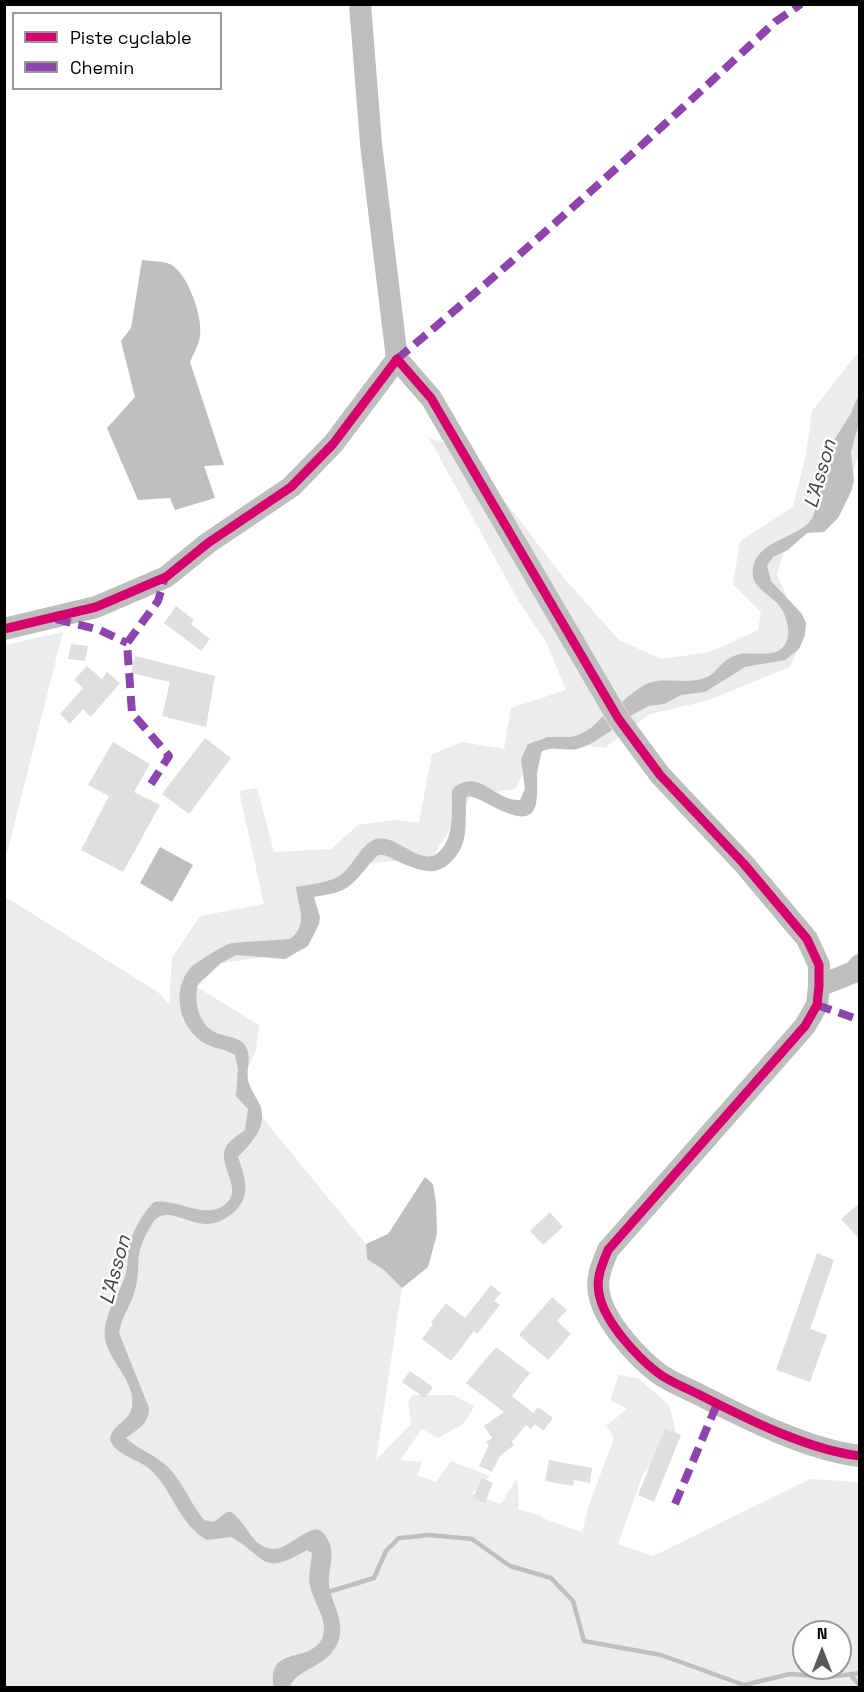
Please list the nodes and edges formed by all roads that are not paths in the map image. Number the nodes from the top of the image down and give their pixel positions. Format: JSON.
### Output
{"nodes":[{"id":1,"x":360,"y":4,"type":"edge"},
{"id":2,"x":397,"y":359,"type":"junction"},
{"id":3,"x":4,"y":629,"type":"edge"},
{"id":4,"x":860,"y":965,"type":"edge"},
{"id":5,"x":819,"y":986,"type":"junction"},
{"id":6,"x":860,"y":1456,"type":"edge"}],
"edges":[{"from":1,"to":2,"type":"street"},
{"from":2,"to":3,"type":"street"},
{"from":2,"to":5,"type":"street"},
{"from":4,"to":5,"type":"street"},
{"from":5,"to":6,"type":"street"}]}
